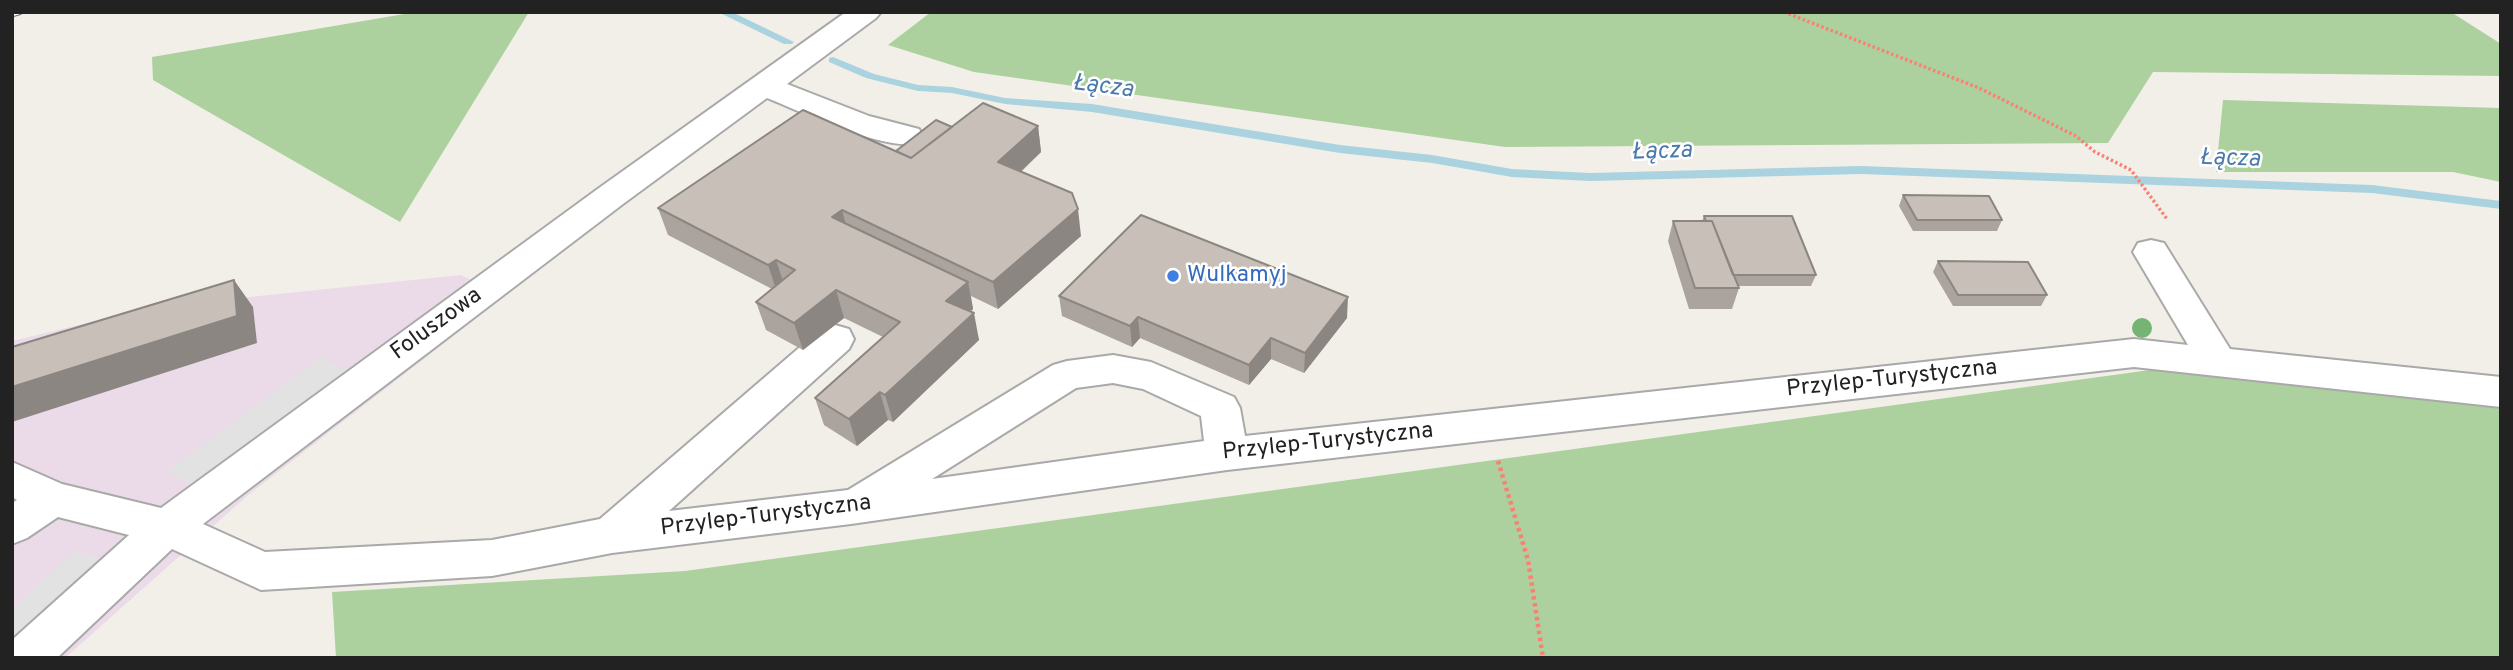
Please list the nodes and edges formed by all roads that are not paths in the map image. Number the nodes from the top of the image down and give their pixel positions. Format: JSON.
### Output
{"nodes":[{"id":1,"x":866,"y":12,"type":"edge"},
{"id":2,"x":762,"y":86,"type":"junction"},
{"id":3,"x":907,"y":136,"type":"dead end"},
{"id":4,"x":2151,"y":252,"type":"dead end"},
{"id":5,"x":835,"y":339,"type":"dead end"},
{"id":6,"x":2218,"y":362,"type":"junction"},
{"id":7,"x":2501,"y":392,"type":"edge"},
{"id":8,"x":1227,"y":454,"type":"junction"},
{"id":9,"x":12,"y":478,"type":"edge"},
{"id":10,"x":52,"y":498,"type":"junction"},
{"id":11,"x":851,"y":507,"type":"junction"},
{"id":12,"x":12,"y":526,"type":"edge"},
{"id":13,"x":167,"y":527,"type":"junction"},
{"id":14,"x":612,"y":535,"type":"junction"},
{"id":15,"x":25,"y":658,"type":"edge"}],
"edges":[{"from":1,"to":2,"type":"street","name":"Foluszowa"},
{"from":2,"to":3,"type":"street"},
{"from":2,"to":13,"type":"street","name":"Foluszowa"},
{"from":4,"to":6,"type":"street"},
{"from":5,"to":14,"type":"street"},
{"from":6,"to":7,"type":"street","name":"Przylep-Turystyczna"},
{"from":6,"to":8,"type":"street","name":"Przylep-Turystyczna"},
{"from":8,"to":11,"type":"street","name":"Przylep-Turystyczna"},
{"from":8,"to":11,"type":"street"},
{"from":9,"to":10,"type":"street","name":"Przylep-Turystyczna"},
{"from":10,"to":12,"type":"street"},
{"from":10,"to":13,"type":"street","name":"Przylep-Turystyczna"},
{"from":11,"to":14,"type":"street","name":"Przylep-Turystyczna"},
{"from":13,"to":14,"type":"street","name":"Przylep-Turystyczna"},
{"from":13,"to":15,"type":"street","name":"Foluszowa"}]}
